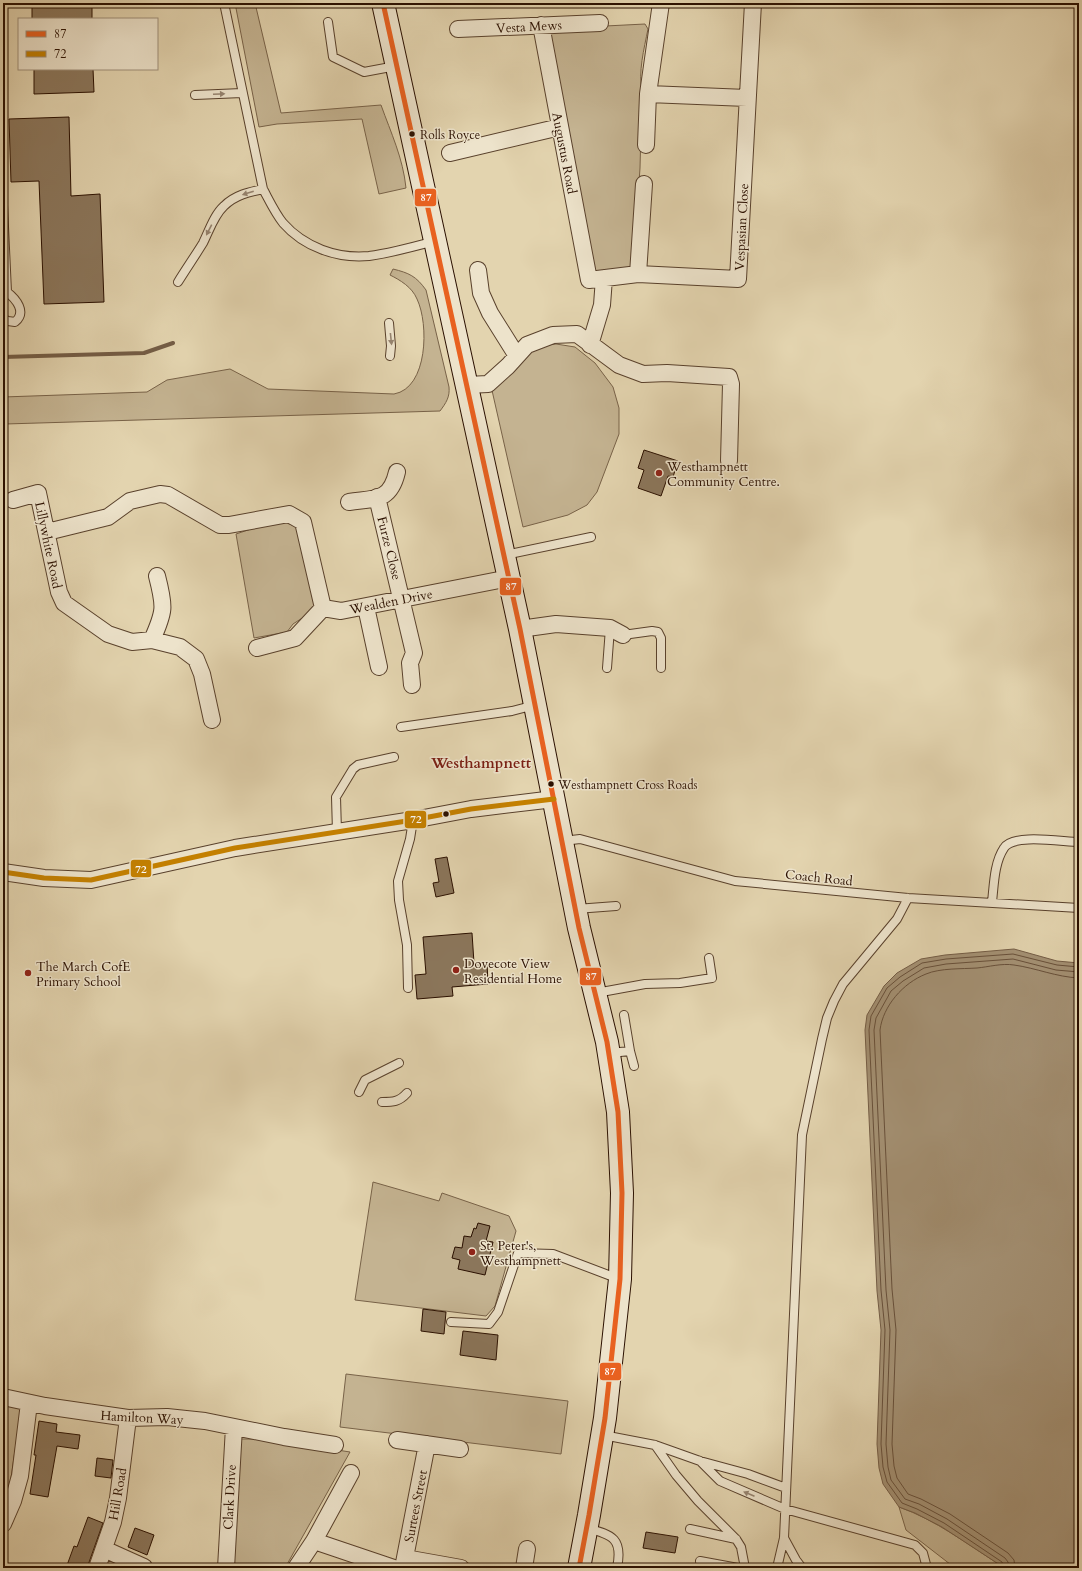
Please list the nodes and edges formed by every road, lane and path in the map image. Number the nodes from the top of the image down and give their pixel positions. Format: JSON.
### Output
{"nodes":[{"id":1,"x":219,"y":3,"type":"edge"},
{"id":2,"x":224,"y":3,"type":"edge"},
{"id":3,"x":383,"y":3,"type":"edge"},
{"id":4,"x":661,"y":3,"type":"edge"},
{"id":5,"x":753,"y":3,"type":"edge"},
{"id":6,"x":227,"y":18,"type":"junction"},
{"id":7,"x":328,"y":22,"type":"dead end"},
{"id":8,"x":600,"y":23,"type":"dead end"},
{"id":9,"x":541,"y":25,"type":"junction"},
{"id":10,"x":458,"y":29,"type":"dead end"},
{"id":11,"x":397,"y":66,"type":"junction"},
{"id":12,"x":242,"y":93,"type":"junction"},
{"id":13,"x":648,"y":94,"type":"junction"},
{"id":14,"x":195,"y":95,"type":"dead end"},
{"id":15,"x":747,"y":98,"type":"junction"},
{"id":16,"x":560,"y":127,"type":"junction"},
{"id":17,"x":646,"y":145,"type":"dead end"},
{"id":18,"x":450,"y":152,"type":"dead end"},
{"id":19,"x":644,"y":184,"type":"dead end"},
{"id":20,"x":263,"y":188,"type":"junction"},
{"id":21,"x":3,"y":205,"type":"edge"},
{"id":22,"x":436,"y":241,"type":"junction"},
{"id":23,"x":478,"y":270,"type":"dead end"},
{"id":24,"x":638,"y":274,"type":"junction"},
{"id":25,"x":596,"y":279,"type":"junction"},
{"id":26,"x":178,"y":282,"type":"dead end"},
{"id":27,"x":5,"y":294,"type":"edge"},
{"id":28,"x":4,"y":321,"type":"edge"},
{"id":29,"x":389,"y":323,"type":"dead end"},
{"id":30,"x":590,"y":345,"type":"junction"},
{"id":31,"x":390,"y":356,"type":"dead end"},
{"id":32,"x":517,"y":356,"type":"junction"},
{"id":33,"x":467,"y":385,"type":"junction"},
{"id":34,"x":729,"y":461,"type":"dead end"},
{"id":35,"x":397,"y":472,"type":"dead end"},
{"id":36,"x":377,"y":497,"type":"junction"},
{"id":37,"x":13,"y":500,"type":"dead end"},
{"id":38,"x":349,"y":502,"type":"dead end"},
{"id":39,"x":47,"y":532,"type":"junction"},
{"id":40,"x":591,"y":537,"type":"dead end"},
{"id":41,"x":504,"y":555,"type":"junction"},
{"id":42,"x":156,"y":576,"type":"dead end"},
{"id":43,"x":509,"y":578,"type":"junction"},
{"id":44,"x":402,"y":599,"type":"junction"},
{"id":45,"x":366,"y":607,"type":"junction"},
{"id":46,"x":323,"y":608,"type":"junction"},
{"id":47,"x":520,"y":629,"type":"junction"},
{"id":48,"x":616,"y":631,"type":"junction"},
{"id":49,"x":152,"y":640,"type":"junction"},
{"id":50,"x":257,"y":648,"type":"dead end"},
{"id":51,"x":380,"y":667,"type":"dead end"},
{"id":52,"x":607,"y":668,"type":"dead end"},
{"id":53,"x":661,"y":668,"type":"dead end"},
{"id":54,"x":412,"y":685,"type":"dead end"},
{"id":55,"x":536,"y":705,"type":"junction"},
{"id":56,"x":212,"y":720,"type":"dead end"},
{"id":57,"x":401,"y":728,"type":"dead end"},
{"id":58,"x":394,"y":757,"type":"dead end"},
{"id":59,"x":554,"y":799,"type":"junction"},
{"id":60,"x":413,"y":820,"type":"junction"},
{"id":61,"x":337,"y":832,"type":"junction"},
{"id":62,"x":562,"y":841,"type":"junction"},
{"id":63,"x":1079,"y":842,"type":"edge"},
{"id":64,"x":3,"y":872,"type":"edge"},
{"id":65,"x":908,"y":898,"type":"junction"},
{"id":66,"x":992,"y":902,"type":"junction"},
{"id":67,"x":616,"y":906,"type":"dead end"},
{"id":68,"x":1079,"y":908,"type":"edge"},
{"id":69,"x":576,"y":909,"type":"junction"},
{"id":70,"x":709,"y":958,"type":"dead end"},
{"id":71,"x":408,"y":988,"type":"dead end"},
{"id":72,"x":595,"y":993,"type":"junction"},
{"id":73,"x":624,"y":1015,"type":"dead end"},
{"id":74,"x":630,"y":1051,"type":"junction"},
{"id":75,"x":609,"y":1053,"type":"junction"},
{"id":76,"x":399,"y":1062,"type":"dead end"},
{"id":77,"x":634,"y":1066,"type":"dead end"},
{"id":78,"x":359,"y":1092,"type":"dead end"},
{"id":79,"x":407,"y":1093,"type":"dead end"},
{"id":80,"x":382,"y":1102,"type":"dead end"},
{"id":81,"x":620,"y":1279,"type":"junction"},
{"id":82,"x":451,"y":1322,"type":"dead end"},
{"id":83,"x":3,"y":1397,"type":"edge"},
{"id":84,"x":29,"y":1403,"type":"junction"},
{"id":85,"x":128,"y":1418,"type":"junction"},
{"id":86,"x":234,"y":1427,"type":"junction"},
{"id":87,"x":602,"y":1434,"type":"junction"},
{"id":88,"x":397,"y":1440,"type":"dead end"},
{"id":89,"x":427,"y":1444,"type":"junction"},
{"id":90,"x":336,"y":1445,"type":"dead end"},
{"id":91,"x":655,"y":1445,"type":"junction"},
{"id":92,"x":460,"y":1448,"type":"dead end"},
{"id":93,"x":700,"y":1461,"type":"junction"},
{"id":94,"x":351,"y":1473,"type":"dead end"},
{"id":95,"x":786,"y":1488,"type":"junction"},
{"id":96,"x":785,"y":1509,"type":"junction"},
{"id":97,"x":3,"y":1524,"type":"edge"},
{"id":98,"x":586,"y":1528,"type":"junction"},
{"id":99,"x":690,"y":1529,"type":"dead end"},
{"id":100,"x":784,"y":1538,"type":"junction"},
{"id":101,"x":736,"y":1539,"type":"junction"},
{"id":102,"x":314,"y":1541,"type":"junction"},
{"id":103,"x":104,"y":1549,"type":"junction"},
{"id":104,"x":527,"y":1549,"type":"dead end"},
{"id":105,"x":700,"y":1561,"type":"dead end"},
{"id":106,"x":401,"y":1565,"type":"edge"},
{"id":107,"x":144,"y":1567,"type":"edge"},
{"id":108,"x":97,"y":1568,"type":"edge"},
{"id":109,"x":226,"y":1568,"type":"edge"},
{"id":110,"x":296,"y":1568,"type":"edge"},
{"id":111,"x":461,"y":1568,"type":"edge"},
{"id":112,"x":524,"y":1568,"type":"edge"},
{"id":113,"x":579,"y":1568,"type":"edge"},
{"id":114,"x":617,"y":1568,"type":"edge"},
{"id":115,"x":738,"y":1568,"type":"edge"},
{"id":116,"x":745,"y":1568,"type":"edge"},
{"id":117,"x":777,"y":1568,"type":"edge"},
{"id":118,"x":802,"y":1568,"type":"edge"},
{"id":119,"x":927,"y":1568,"type":"edge"}],
"edges":[{"from":1,"to":6,"type":"lane"},
{"from":2,"to":6,"type":"lane"},
{"from":3,"to":11,"type":"street"},
{"from":4,"to":13,"type":"street"},
{"from":5,"to":15,"type":"street","name":"Vespasian Close"},
{"from":6,"to":12,"type":"lane"},
{"from":7,"to":11,"type":"lane"},
{"from":8,"to":9,"type":"street","name":"Vesta Mews"},
{"from":9,"to":10,"type":"street","name":"Vesta Mews"},
{"from":9,"to":16,"type":"street","name":"Augustus Road"},
{"from":11,"to":22,"type":"street"},
{"from":14,"to":12,"type":"lane","one_way":true},
{"from":12,"to":20,"type":"lane"},
{"from":13,"to":15,"type":"street"},
{"from":13,"to":17,"type":"street"},
{"from":15,"to":24,"type":"street","name":"Vespasian Close"},
{"from":16,"to":18,"type":"street"},
{"from":16,"to":25,"type":"street","name":"Augustus Road"},
{"from":19,"to":24,"type":"street"},
{"from":20,"to":22,"type":"lane"},
{"from":20,"to":26,"type":"lane","one_way":true},
{"from":21,"to":27,"type":"lane"},
{"from":22,"to":33,"type":"street"},
{"from":23,"to":32,"type":"street"},
{"from":24,"to":25,"type":"street","name":"Vespasian Close"},
{"from":25,"to":30,"type":"street","name":"Augustus Road"},
{"from":27,"to":28,"type":"lane"},
{"from":29,"to":31,"type":"lane","one_way":true},
{"from":30,"to":32,"type":"street"},
{"from":30,"to":34,"type":"street"},
{"from":32,"to":33,"type":"street"},
{"from":33,"to":41,"type":"street"},
{"from":35,"to":36,"type":"street"},
{"from":36,"to":38,"type":"street"},
{"from":36,"to":44,"type":"street","name":"Furze Close"},
{"from":37,"to":39,"type":"street","name":"Lillywhite Road"},
{"from":39,"to":46,"type":"street"},
{"from":39,"to":49,"type":"street","name":"Lillywhite Road"},
{"from":40,"to":41,"type":"lane"},
{"from":41,"to":43,"type":"street"},
{"from":42,"to":49,"type":"street"},
{"from":43,"to":44,"type":"street","name":"Wealden Drive"},
{"from":43,"to":47,"type":"street"},
{"from":44,"to":45,"type":"street","name":"Wealden Drive"},
{"from":44,"to":54,"type":"street","name":"Furze Close"},
{"from":45,"to":46,"type":"street","name":"Wealden Drive"},
{"from":45,"to":51,"type":"street","name":"Wealden Drive"},
{"from":46,"to":50,"type":"street"},
{"from":47,"to":48,"type":"street"},
{"from":47,"to":55,"type":"street"},
{"from":48,"to":52,"type":"lane"},
{"from":48,"to":53,"type":"lane"},
{"from":49,"to":56,"type":"street","name":"Lillywhite Road"},
{"from":55,"to":57,"type":"lane"},
{"from":55,"to":59,"type":"street"},
{"from":58,"to":61,"type":"lane"},
{"from":59,"to":60,"type":"street"},
{"from":59,"to":62,"type":"street"},
{"from":60,"to":61,"type":"street"},
{"from":60,"to":71,"type":"lane"},
{"from":61,"to":64,"type":"street"},
{"from":62,"to":65,"type":"lane","name":"Coach Road"},
{"from":62,"to":69,"type":"street"},
{"from":63,"to":66,"type":"lane"},
{"from":65,"to":66,"type":"lane","name":"Coach Road"},
{"from":65,"to":95,"type":"lane"},
{"from":66,"to":68,"type":"lane","name":"Coach Road"},
{"from":67,"to":69,"type":"lane"},
{"from":69,"to":72,"type":"street"},
{"from":70,"to":72,"type":"lane"},
{"from":72,"to":75,"type":"street"},
{"from":73,"to":74,"type":"lane"},
{"from":74,"to":75,"type":"lane"},
{"from":74,"to":77,"type":"lane"},
{"from":75,"to":81,"type":"street"},
{"from":76,"to":78,"type":"lane"},
{"from":79,"to":80,"type":"lane"},
{"from":81,"to":82,"type":"lane"},
{"from":81,"to":87,"type":"street"},
{"from":83,"to":84,"type":"street","name":"Hamilton Way"},
{"from":84,"to":85,"type":"street","name":"Hamilton Way"},
{"from":84,"to":97,"type":"street"},
{"from":85,"to":86,"type":"street","name":"Hamilton Way"},
{"from":85,"to":103,"type":"street","name":"Hill Road"},
{"from":86,"to":90,"type":"street","name":"Hamilton Way"},
{"from":86,"to":109,"type":"street","name":"Clark Drive"},
{"from":87,"to":91,"type":"lane"},
{"from":87,"to":98,"type":"street"},
{"from":88,"to":89,"type":"street"},
{"from":89,"to":92,"type":"street"},
{"from":89,"to":106,"type":"street","name":"Surtees Street"},
{"from":91,"to":93,"type":"lane"},
{"from":91,"to":101,"type":"lane"},
{"from":93,"to":95,"type":"lane"},
{"from":96,"to":93,"type":"lane","one_way":true},
{"from":94,"to":102,"type":"street"},
{"from":95,"to":96,"type":"lane"},
{"from":96,"to":100,"type":"lane"},
{"from":96,"to":119,"type":"lane"},
{"from":98,"to":113,"type":"street"},
{"from":98,"to":114,"type":"lane"},
{"from":99,"to":101,"type":"lane"},
{"from":100,"to":117,"type":"lane"},
{"from":100,"to":118,"type":"lane"},
{"from":101,"to":116,"type":"lane"},
{"from":102,"to":106,"type":"street"},
{"from":102,"to":110,"type":"street"},
{"from":103,"to":107,"type":"street"},
{"from":103,"to":108,"type":"street","name":"Hill Road"},
{"from":104,"to":112,"type":"street"},
{"from":105,"to":115,"type":"lane"},
{"from":106,"to":111,"type":"street"}]}
